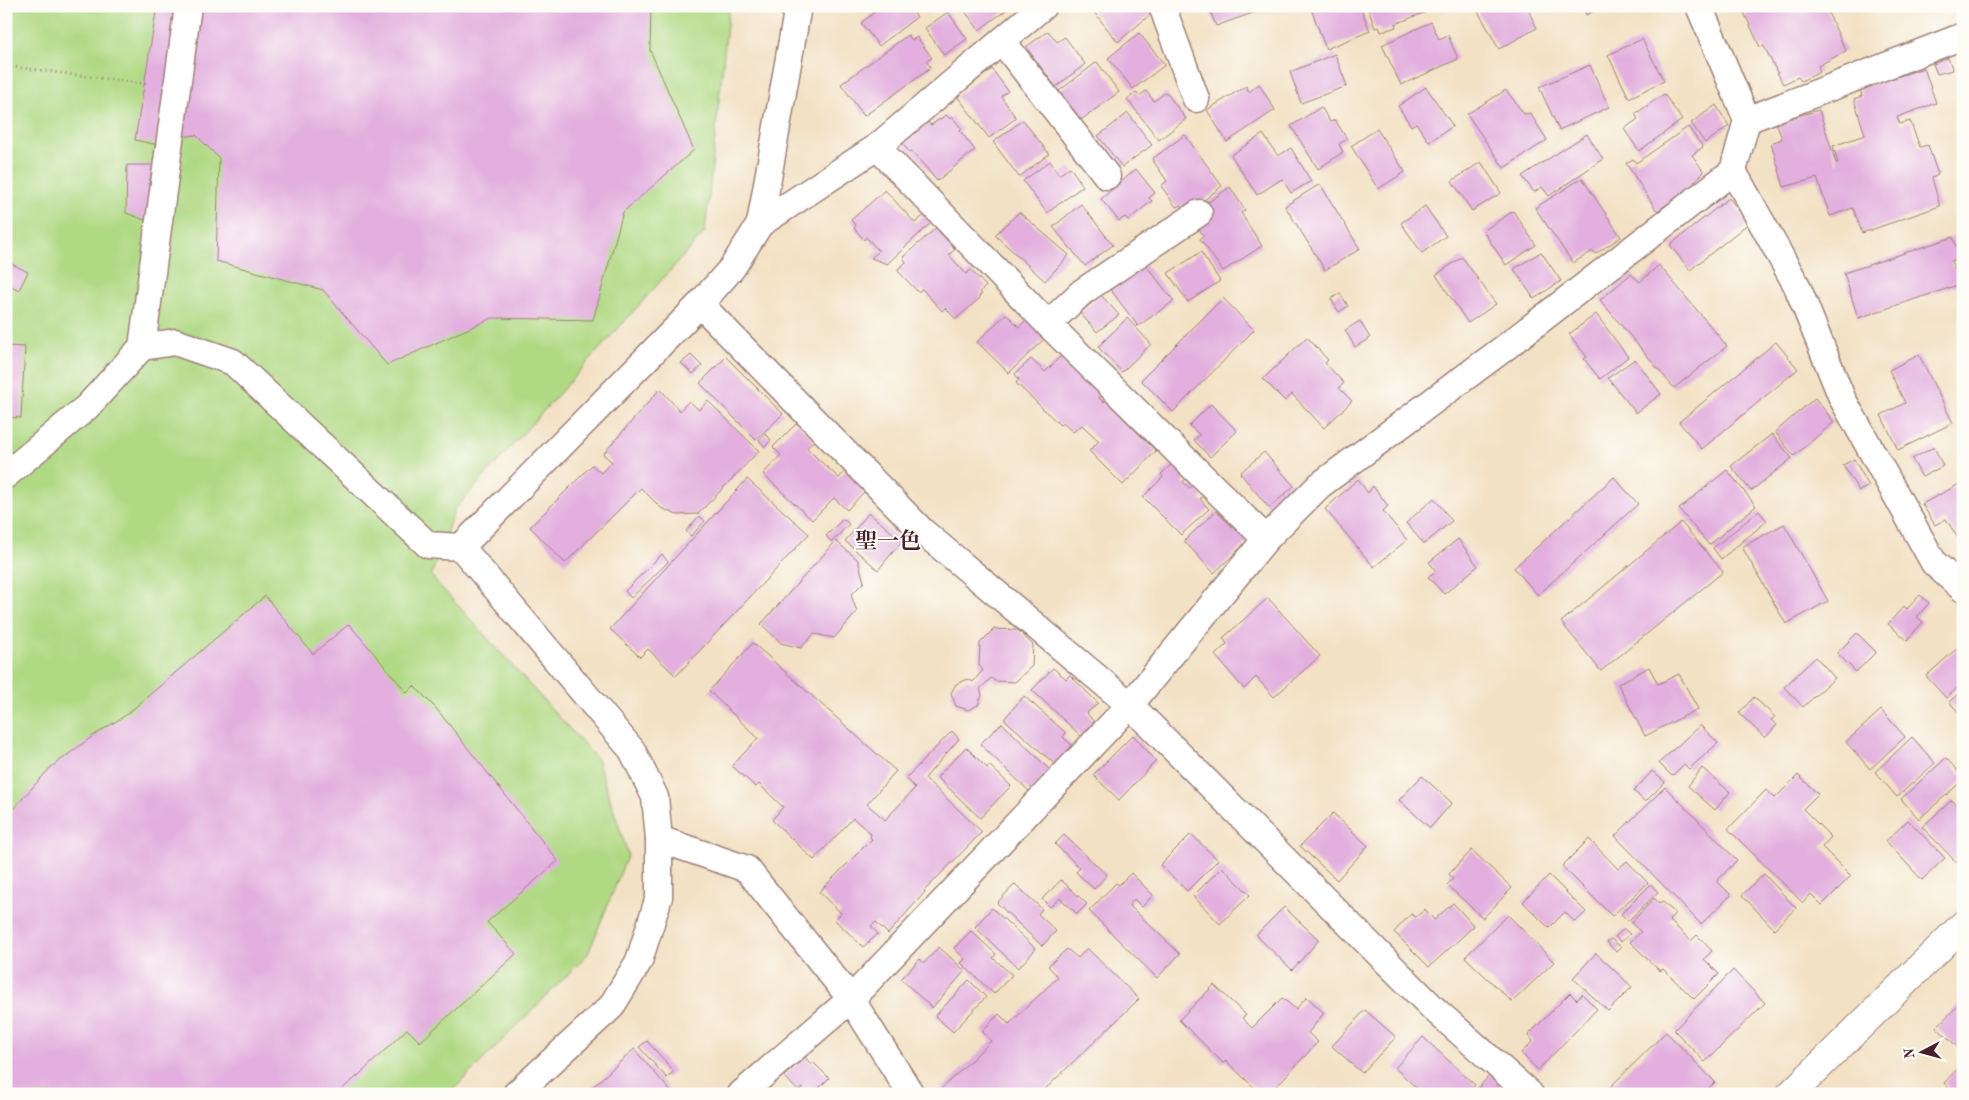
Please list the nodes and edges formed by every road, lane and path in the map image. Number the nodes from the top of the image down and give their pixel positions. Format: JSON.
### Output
{"nodes":[{"id":1,"x":188,"y":6,"type":"edge"},
{"id":2,"x":798,"y":6,"type":"edge"},
{"id":3,"x":1043,"y":6,"type":"edge"},
{"id":4,"x":1162,"y":6,"type":"edge"},
{"id":5,"x":1698,"y":6,"type":"edge"},
{"id":6,"x":1963,"y":36,"type":"edge"},
{"id":7,"x":1002,"y":42,"type":"junction"},
{"id":8,"x":6,"y":66,"type":"edge"},
{"id":9,"x":177,"y":88,"type":"junction"},
{"id":10,"x":1196,"y":99,"type":"dead end"},
{"id":11,"x":1747,"y":120,"type":"junction"},
{"id":12,"x":877,"y":147,"type":"junction"},
{"id":13,"x":1733,"y":171,"type":"junction"},
{"id":14,"x":1107,"y":176,"type":"dead end"},
{"id":15,"x":1199,"y":213,"type":"dead end"},
{"id":16,"x":760,"y":224,"type":"junction"},
{"id":17,"x":700,"y":304,"type":"junction"},
{"id":18,"x":1048,"y":324,"type":"junction"},
{"id":19,"x":142,"y":346,"type":"junction"},
{"id":20,"x":6,"y":475,"type":"edge"},
{"id":21,"x":1266,"y":539,"type":"junction"},
{"id":22,"x":461,"y":547,"type":"junction"},
{"id":23,"x":1963,"y":589,"type":"edge"},
{"id":24,"x":1130,"y":705,"type":"junction"},
{"id":25,"x":659,"y":840,"type":"junction"},
{"id":26,"x":1963,"y":925,"type":"edge"},
{"id":27,"x":851,"y":998,"type":"junction"},
{"id":28,"x":516,"y":1094,"type":"edge"},
{"id":29,"x":740,"y":1094,"type":"edge"},
{"id":30,"x":911,"y":1094,"type":"edge"},
{"id":31,"x":1530,"y":1094,"type":"edge"},
{"id":32,"x":1791,"y":1094,"type":"edge"}],
"edges":[{"from":1,"to":9,"type":"street"},
{"from":2,"to":16,"type":"street"},
{"from":3,"to":7,"type":"street"},
{"from":4,"to":10,"type":"street"},
{"from":5,"to":11,"type":"street"},
{"from":6,"to":11,"type":"street"},
{"from":7,"to":12,"type":"street"},
{"from":7,"to":14,"type":"street"},
{"from":8,"to":9,"type":"path"},
{"from":9,"to":19,"type":"street"},
{"from":11,"to":13,"type":"street"},
{"from":12,"to":16,"type":"street"},
{"from":12,"to":18,"type":"street"},
{"from":13,"to":21,"type":"street"},
{"from":13,"to":23,"type":"street"},
{"from":15,"to":18,"type":"street"},
{"from":16,"to":17,"type":"street"},
{"from":17,"to":22,"type":"street"},
{"from":17,"to":24,"type":"street"},
{"from":18,"to":21,"type":"street"},
{"from":19,"to":20,"type":"street"},
{"from":19,"to":22,"type":"street"},
{"from":21,"to":24,"type":"street"},
{"from":22,"to":25,"type":"street"},
{"from":24,"to":27,"type":"street"},
{"from":24,"to":31,"type":"street"},
{"from":25,"to":27,"type":"street"},
{"from":25,"to":28,"type":"street"},
{"from":26,"to":32,"type":"street"},
{"from":27,"to":29,"type":"street"},
{"from":27,"to":30,"type":"street"}]}
